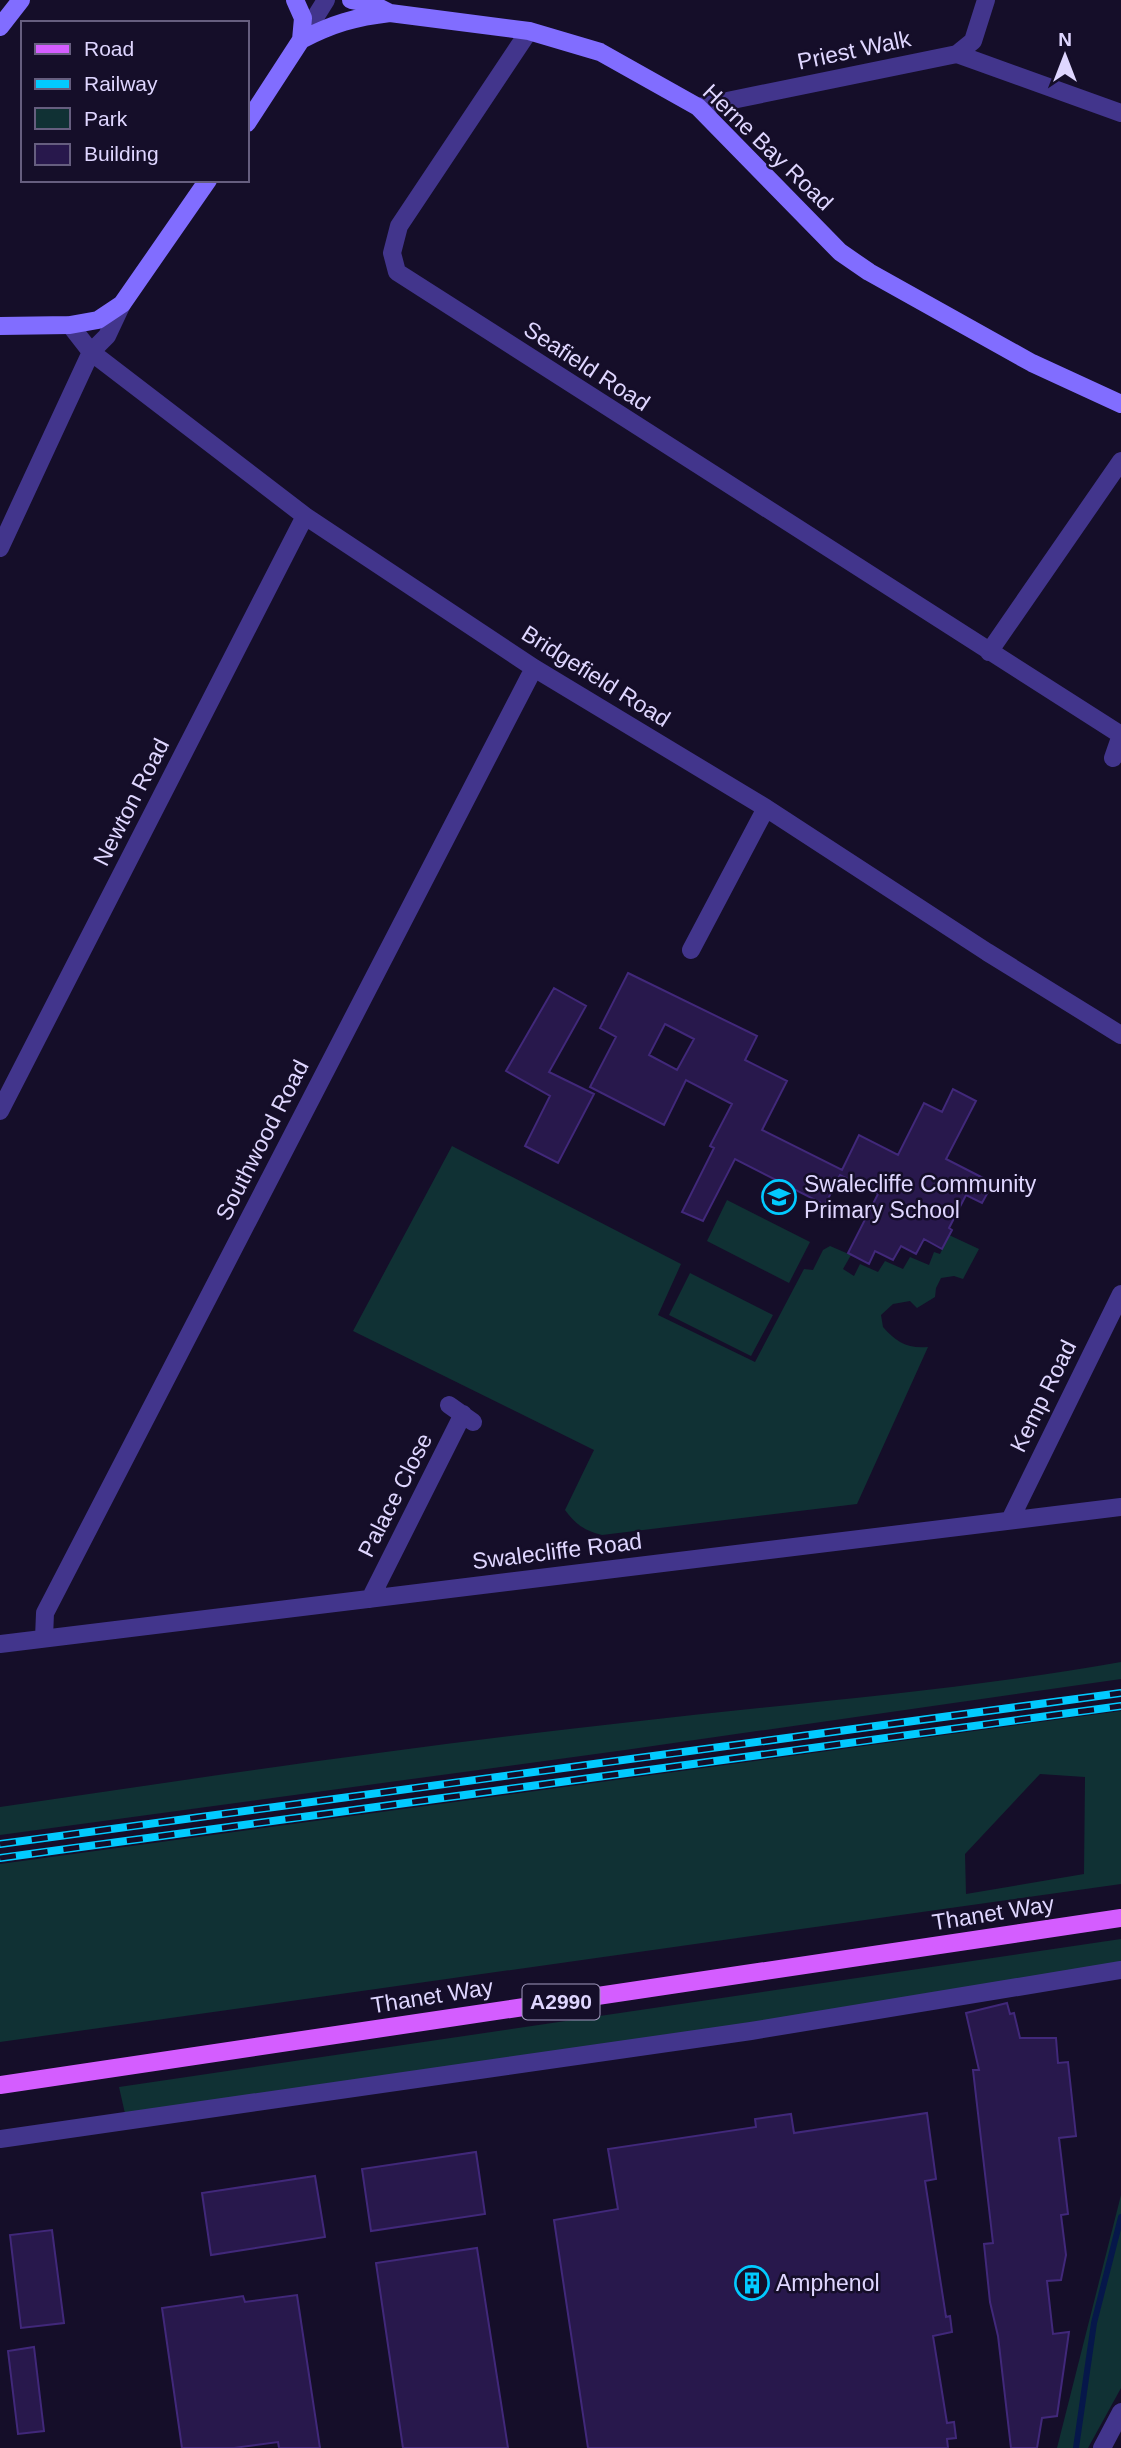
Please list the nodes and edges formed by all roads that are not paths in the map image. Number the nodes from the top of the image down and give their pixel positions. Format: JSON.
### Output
{"nodes":[{"id":1,"x":295,"y":0,"type":"edge"},
{"id":2,"x":326,"y":0,"type":"edge"},
{"id":3,"x":351,"y":0,"type":"edge"},
{"id":4,"x":986,"y":0,"type":"edge"},
{"id":5,"x":12,"y":5,"type":"edge"},
{"id":6,"x":390,"y":13,"type":"junction"},
{"id":7,"x":0,"y":27,"type":"edge"},
{"id":8,"x":529,"y":32,"type":"junction"},
{"id":9,"x":301,"y":40,"type":"junction"},
{"id":10,"x":957,"y":54,"type":"junction"},
{"id":11,"x":698,"y":107,"type":"junction"},
{"id":12,"x":1121,"y":113,"type":"edge"},
{"id":13,"x":248,"y":121,"type":"edge"},
{"id":14,"x":207,"y":182,"type":"edge"},
{"id":15,"x":122,"y":304,"type":"junction"},
{"id":16,"x":70,"y":325,"type":"junction"},
{"id":17,"x":0,"y":326,"type":"edge"},
{"id":18,"x":92,"y":352,"type":"junction"},
{"id":19,"x":1121,"y":404,"type":"edge"},
{"id":20,"x":1121,"y":461,"type":"edge"},
{"id":21,"x":305,"y":516,"type":"junction"},
{"id":22,"x":0,"y":548,"type":"edge"},
{"id":23,"x":989,"y":652,"type":"junction"},
{"id":24,"x":534,"y":668,"type":"junction"},
{"id":25,"x":1121,"y":735,"type":"edge"},
{"id":26,"x":1113,"y":758,"type":"dead end"},
{"id":27,"x":766,"y":808,"type":"junction"},
{"id":28,"x":691,"y":950,"type":"dead end"},
{"id":29,"x":1121,"y":1035,"type":"edge"},
{"id":30,"x":0,"y":1111,"type":"edge"},
{"id":31,"x":1121,"y":1294,"type":"edge"},
{"id":32,"x":462,"y":1414,"type":"dead end"},
{"id":33,"x":1121,"y":1507,"type":"edge"},
{"id":34,"x":1010,"y":1520,"type":"junction"},
{"id":35,"x":370,"y":1599,"type":"junction"},
{"id":36,"x":44,"y":1638,"type":"junction"},
{"id":37,"x":0,"y":1644,"type":"edge"},
{"id":38,"x":1121,"y":1918,"type":"edge"},
{"id":39,"x":1121,"y":1970,"type":"edge"},
{"id":40,"x":0,"y":2085,"type":"edge"},
{"id":41,"x":0,"y":2139,"type":"edge"},
{"id":42,"x":1121,"y":2412,"type":"edge"},
{"id":43,"x":1102,"y":2448,"type":"edge"}],
"edges":[{"from":1,"to":9,"type":"main road"},
{"from":2,"to":9,"type":"street"},
{"from":3,"to":6,"type":"main road","name":"Herne Bay Road"},
{"from":4,"to":10,"type":"street"},
{"from":5,"to":7,"type":"main road"},
{"from":6,"to":8,"type":"main road","name":"Herne Bay Road"},
{"from":6,"to":9,"type":"main road"},
{"from":8,"to":11,"type":"main road","name":"Herne Bay Road"},
{"from":8,"to":23,"type":"street","name":"Seafield Road"},
{"from":9,"to":13,"type":"main road"},
{"from":10,"to":11,"type":"street","name":"Priest Walk"},
{"from":10,"to":12,"type":"street"},
{"from":11,"to":19,"type":"main road","name":"Herne Bay Road"},
{"from":14,"to":15,"type":"main road"},
{"from":15,"to":16,"type":"main road"},
{"from":15,"to":18,"type":"street"},
{"from":16,"to":17,"type":"main road"},
{"from":16,"to":18,"type":"street","name":"Bridgefield Road"},
{"from":18,"to":21,"type":"street","name":"Bridgefield Road"},
{"from":18,"to":22,"type":"street"},
{"from":20,"to":23,"type":"street"},
{"from":21,"to":24,"type":"street","name":"Bridgefield Road"},
{"from":21,"to":30,"type":"street","name":"Newton Road"},
{"from":23,"to":25,"type":"street","name":"Seafield Road"},
{"from":24,"to":27,"type":"street","name":"Bridgefield Road"},
{"from":24,"to":36,"type":"street","name":"Southwood Road"},
{"from":25,"to":26,"type":"street","name":"Seafield Road"},
{"from":27,"to":28,"type":"street"},
{"from":27,"to":29,"type":"street","name":"Bridgefield Road"},
{"from":31,"to":34,"type":"street","name":"Kemp Road"},
{"from":32,"to":35,"type":"street","name":"Palace Close"},
{"from":33,"to":34,"type":"street","name":"Swalecliffe Road"},
{"from":34,"to":35,"type":"street","name":"Swalecliffe Road"},
{"from":35,"to":36,"type":"street","name":"Swalecliffe Road"},
{"from":36,"to":37,"type":"street","name":"Swalecliffe Road"},
{"from":38,"to":40,"type":"main road","name":"Thanet Way","number":"A2990"},
{"from":39,"to":41,"type":"street"},
{"from":42,"to":43,"type":"street"}]}
